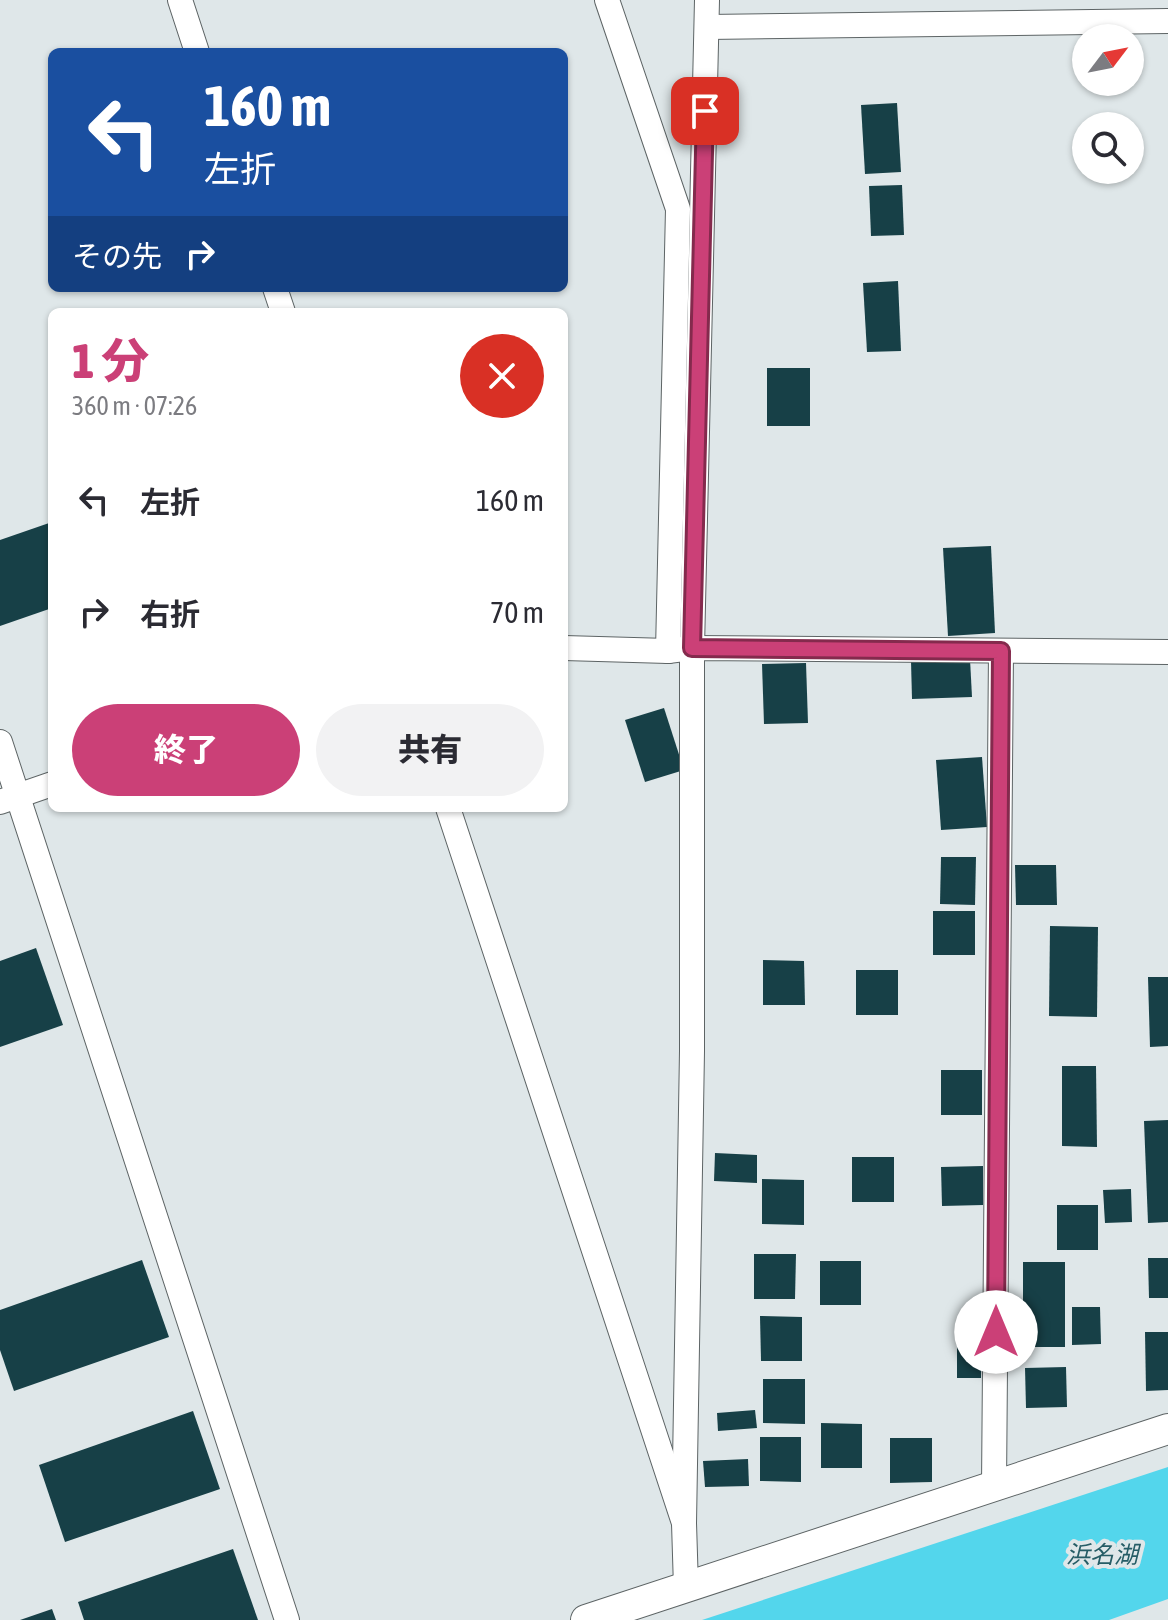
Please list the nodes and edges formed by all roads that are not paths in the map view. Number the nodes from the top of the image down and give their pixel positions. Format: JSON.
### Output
{"nodes":[{"id":1,"x":180,"y":0,"type":"edge"},
{"id":2,"x":607,"y":0,"type":"edge"},
{"id":3,"x":707,"y":0,"type":"edge"},
{"id":4,"x":1168,"y":21,"type":"edge"},
{"id":5,"x":707,"y":27,"type":"junction"},
{"id":6,"x":196,"y":48,"type":"edge"},
{"id":7,"x":568,"y":648,"type":"edge"},
{"id":8,"x":680,"y":650,"type":"junction"},
{"id":9,"x":1001,"y":651,"type":"junction"},
{"id":10,"x":1168,"y":652,"type":"edge"},
{"id":11,"x":0,"y":742,"type":"edge"},
{"id":12,"x":48,"y":785,"type":"edge"},
{"id":13,"x":9,"y":799,"type":"edge"},
{"id":14,"x":449,"y":812,"type":"edge"},
{"id":15,"x":1168,"y":1429,"type":"edge"},
{"id":16,"x":994,"y":1486,"type":"junction"},
{"id":17,"x":684,"y":1523,"type":"junction"},
{"id":18,"x":686,"y":1587,"type":"junction"},
{"id":19,"x":287,"y":1620,"type":"edge"},
{"id":20,"x":586,"y":1620,"type":"edge"}],
"edges":[{"from":1,"to":6,"type":"street"},
{"from":2,"to":8,"type":"street"},
{"from":3,"to":5,"type":"street"},
{"from":4,"to":5,"type":"street"},
{"from":5,"to":8,"type":"street"},
{"from":7,"to":8,"type":"street"},
{"from":8,"to":9,"type":"street"},
{"from":8,"to":17,"type":"street"},
{"from":9,"to":10,"type":"street"},
{"from":9,"to":16,"type":"street"},
{"from":11,"to":13,"type":"street"},
{"from":12,"to":13,"type":"street"},
{"from":13,"to":19,"type":"street"},
{"from":14,"to":17,"type":"street"},
{"from":15,"to":16,"type":"street"},
{"from":16,"to":18,"type":"street"},
{"from":17,"to":18,"type":"street"},
{"from":18,"to":20,"type":"street"}]}
